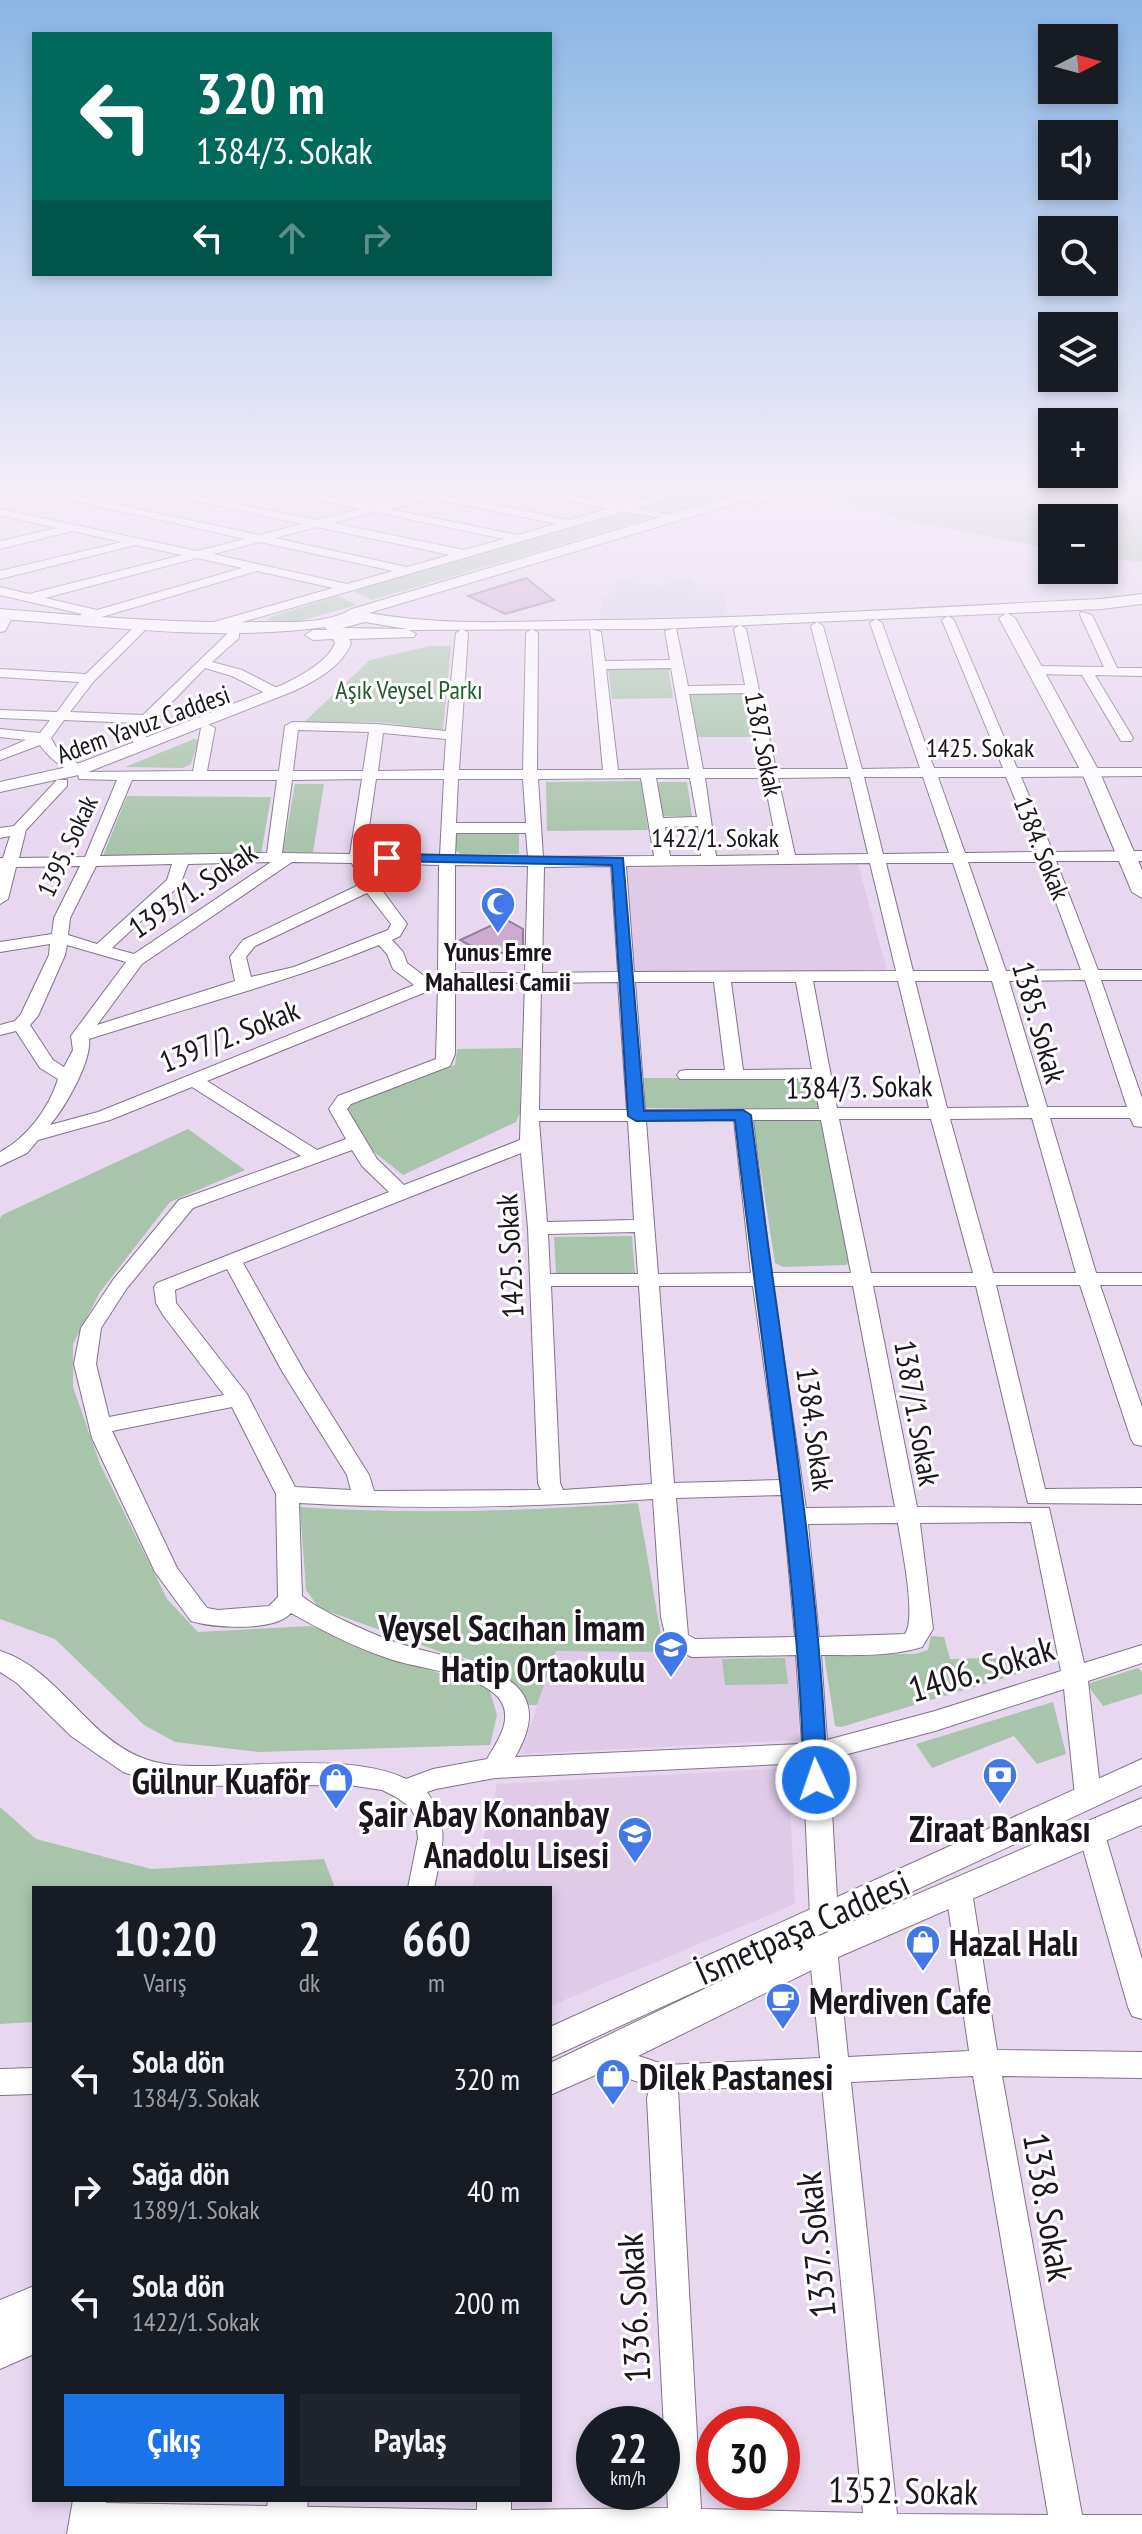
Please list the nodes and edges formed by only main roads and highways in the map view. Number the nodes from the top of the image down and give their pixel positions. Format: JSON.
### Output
{"nodes":[{"id":1,"x":376,"y":607,"type":"edge"},
{"id":2,"x":403,"y":607,"type":"edge"},
{"id":3,"x":428,"y":607,"type":"edge"},
{"id":4,"x":981,"y":607,"type":"edge"},
{"id":5,"x":1142,"y":613,"type":"edge"},
{"id":6,"x":1007,"y":618,"type":"junction"},
{"id":7,"x":1,"y":620,"type":"edge"},
{"id":8,"x":379,"y":627,"type":"junction"},
{"id":9,"x":139,"y":628,"type":"junction"},
{"id":10,"x":340,"y":628,"type":"junction"},
{"id":11,"x":461,"y":630,"type":"junction"},
{"id":12,"x":284,"y":708,"type":"junction"},
{"id":13,"x":80,"y":773,"type":"junction"},
{"id":14,"x":0,"y":787,"type":"edge"},
{"id":15,"x":0,"y":796,"type":"edge"},
{"id":16,"x":1135,"y":856,"type":"edge"},
{"id":17,"x":1142,"y":892,"type":"edge"},
{"id":18,"x":1142,"y":1771,"type":"edge"},
{"id":19,"x":1142,"y":1811,"type":"edge"},
{"id":20,"x":823,"y":1932,"type":"junction"},
{"id":21,"x":552,"y":2042,"type":"edge"},
{"id":22,"x":552,"y":2078,"type":"edge"},
{"id":23,"x":32,"y":2307,"type":"edge"},
{"id":24,"x":8,"y":2344,"type":"edge"}],
"edges":[{"from":1,"to":10,"type":"main road"},
{"from":2,"to":8,"type":"main road"},
{"from":3,"to":11,"type":"main road"},
{"from":4,"to":11,"type":"main road"},
{"from":5,"to":6,"type":"main road"},
{"from":6,"to":11,"type":"main road"},
{"from":6,"to":16,"type":"main road"},
{"from":7,"to":9,"type":"main road"},
{"from":7,"to":9,"type":"main road"},
{"from":8,"to":10,"type":"main road"},
{"from":8,"to":11,"type":"main road"},
{"from":8,"to":12,"type":"main road","name":"Adem Yavuz Caddesi"},
{"from":9,"to":10,"type":"main road"},
{"from":9,"to":10,"type":"main road"},
{"from":10,"to":12,"type":"main road","name":"Adem Yavuz Caddesi"},
{"from":12,"to":13,"type":"main road","name":"Adem Yavuz Caddesi"},
{"from":12,"to":13,"type":"main road","name":"Adem Yavuz Caddesi"},
{"from":13,"to":14,"type":"main road","name":"Adem Yavuz Caddesi"},
{"from":13,"to":15,"type":"main road","name":"Adem Yavuz Caddesi"},
{"from":16,"to":17,"type":"main road"},
{"from":18,"to":20,"type":"main road","name":"İsmetpaşa Caddesi"},
{"from":19,"to":20,"type":"main road","name":"İsmetpaşa Caddesi"},
{"from":20,"to":21,"type":"main road","name":"İsmetpaşa Caddesi"},
{"from":20,"to":22,"type":"main road","name":"İsmetpaşa Caddesi"},
{"from":23,"to":24,"type":"main road"}]}
